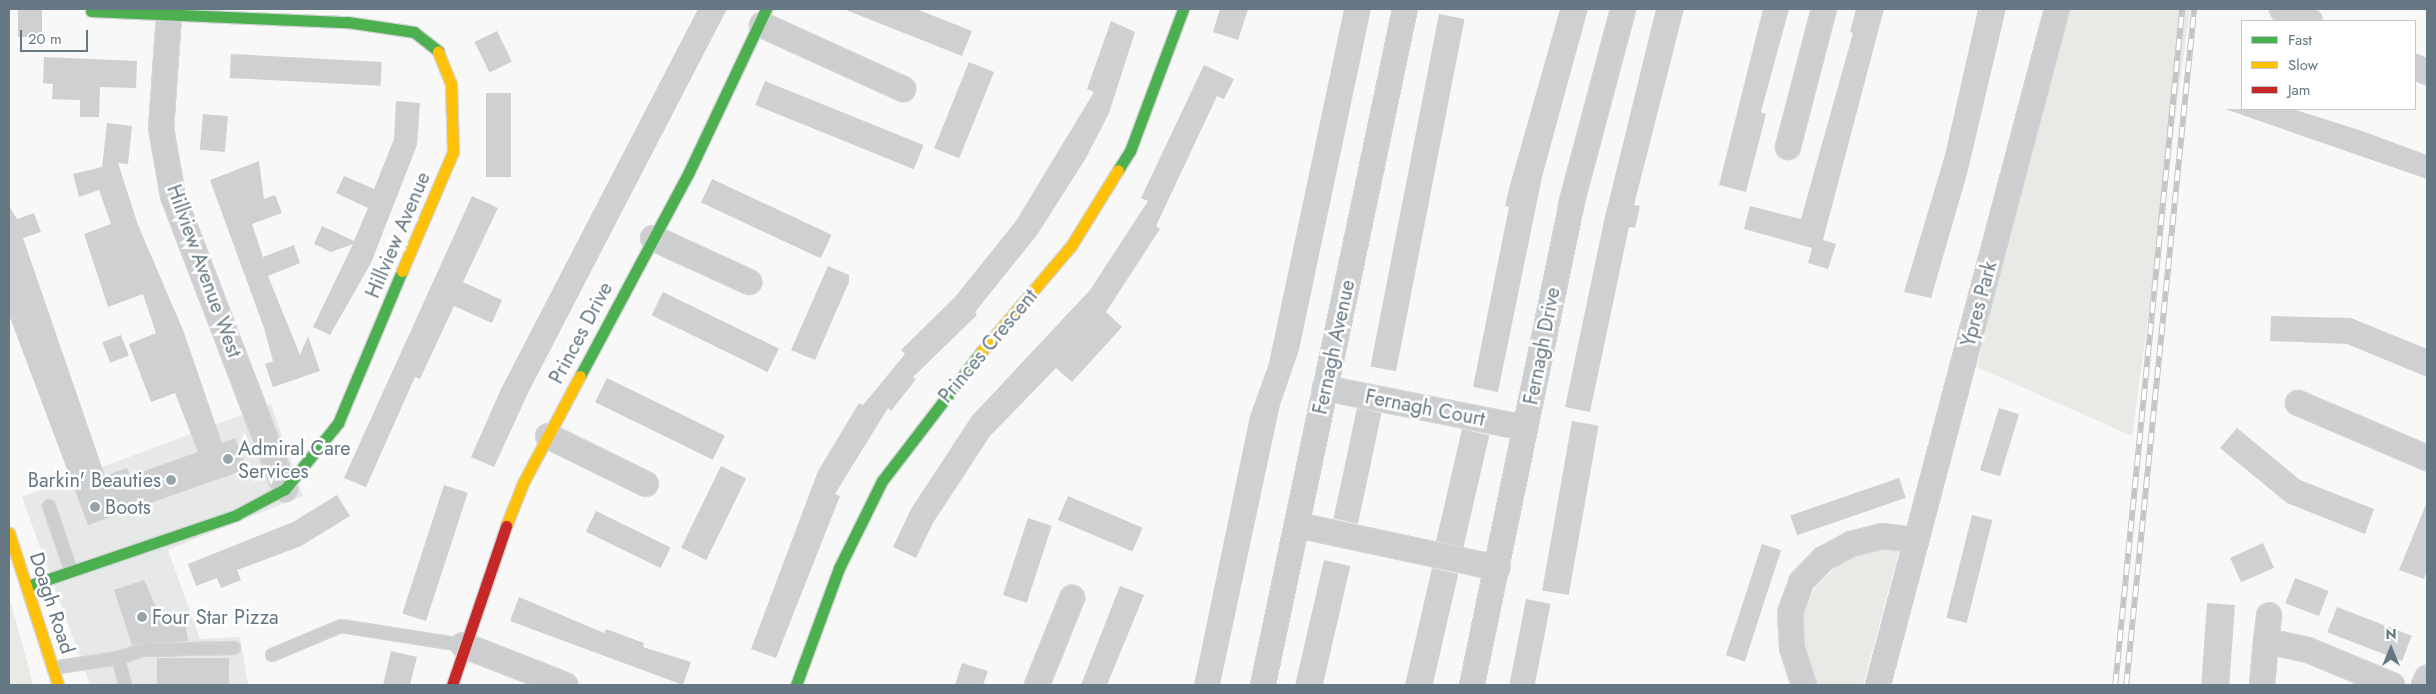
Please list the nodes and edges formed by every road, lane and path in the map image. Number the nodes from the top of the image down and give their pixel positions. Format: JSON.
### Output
{"nodes":[{"id":1,"x":1183,"y":9,"type":"edge"},
{"id":2,"x":1405,"y":9,"type":"edge"},
{"id":3,"x":1623,"y":9,"type":"edge"},
{"id":4,"x":1824,"y":9,"type":"edge"},
{"id":5,"x":2056,"y":9,"type":"edge"},
{"id":6,"x":2282,"y":9,"type":"edge"},
{"id":7,"x":92,"y":11,"type":"dead end"},
{"id":8,"x":169,"y":15,"type":"junction"},
{"id":9,"x":764,"y":17,"type":"edge"},
{"id":10,"x":2308,"y":20,"type":"edge"},
{"id":11,"x":903,"y":89,"type":"dead end"},
{"id":12,"x":1788,"y":146,"type":"dead end"},
{"id":13,"x":653,"y":238,"type":"junction"},
{"id":14,"x":749,"y":282,"type":"dead end"},
{"id":15,"x":1325,"y":388,"type":"junction"},
{"id":16,"x":2298,"y":403,"type":"dead end"},
{"id":17,"x":1525,"y":428,"type":"junction"},
{"id":18,"x":548,"y":436,"type":"junction"},
{"id":19,"x":2427,"y":458,"type":"edge"},
{"id":20,"x":646,"y":484,"type":"dead end"},
{"id":21,"x":285,"y":489,"type":"junction"},
{"id":22,"x":49,"y":506,"type":"dead end"},
{"id":23,"x":1297,"y":525,"type":"junction"},
{"id":24,"x":9,"y":532,"type":"edge"},
{"id":25,"x":1914,"y":540,"type":"junction"},
{"id":26,"x":1497,"y":568,"type":"junction"},
{"id":27,"x":71,"y":571,"type":"junction"},
{"id":28,"x":28,"y":586,"type":"junction"},
{"id":29,"x":1072,"y":598,"type":"dead end"},
{"id":30,"x":2269,"y":615,"type":"dead end"},
{"id":31,"x":2266,"y":641,"type":"junction"},
{"id":32,"x":462,"y":645,"type":"junction"},
{"id":33,"x":234,"y":648,"type":"dead end"},
{"id":34,"x":272,"y":655,"type":"dead end"},
{"id":35,"x":118,"y":658,"type":"junction"},
{"id":36,"x":53,"y":668,"type":"junction"},
{"id":37,"x":2427,"y":678,"type":"edge"},
{"id":38,"x":58,"y":685,"type":"edge"},
{"id":39,"x":126,"y":685,"type":"edge"},
{"id":40,"x":452,"y":685,"type":"edge"},
{"id":41,"x":565,"y":685,"type":"edge"},
{"id":42,"x":796,"y":685,"type":"edge"},
{"id":43,"x":1037,"y":685,"type":"edge"},
{"id":44,"x":1263,"y":685,"type":"edge"},
{"id":45,"x":1472,"y":685,"type":"edge"},
{"id":46,"x":1804,"y":685,"type":"edge"},
{"id":47,"x":1878,"y":685,"type":"edge"},
{"id":48,"x":2262,"y":685,"type":"edge"},
{"id":49,"x":2392,"y":685,"type":"edge"},
{"id":50,"x":2424,"y":685,"type":"edge"}],
"edges":[{"from":1,"to":42,"type":"street","name":"Princes Crescent"},
{"from":2,"to":15,"type":"street","name":"Fernagh Avenue"},
{"from":3,"to":17,"type":"street","name":"Fernagh Drive"},
{"from":4,"to":12,"type":"street"},
{"from":5,"to":25,"type":"street","name":"Ypres Park"},
{"from":6,"to":10,"type":"street"},
{"from":7,"to":8,"type":"street","name":"Hillview Avenue"},
{"from":8,"to":21,"type":"street","name":"Hillview Avenue West"},
{"from":8,"to":21,"type":"street","name":"Hillview Avenue"},
{"from":9,"to":11,"type":"street"},
{"from":9,"to":13,"type":"street","name":"Princes Drive"},
{"from":13,"to":14,"type":"street"},
{"from":13,"to":18,"type":"street","name":"Princes Drive"},
{"from":15,"to":17,"type":"street","name":"Fernagh Court"},
{"from":15,"to":23,"type":"street","name":"Fernagh Avenue"},
{"from":16,"to":19,"type":"street"},
{"from":17,"to":26,"type":"street","name":"Fernagh Drive"},
{"from":18,"to":20,"type":"street"},
{"from":18,"to":32,"type":"street","name":"Princes Drive"},
{"from":21,"to":27,"type":"street","name":"Hillview Avenue"},
{"from":22,"to":27,"type":"lane"},
{"from":23,"to":26,"type":"street"},
{"from":23,"to":44,"type":"street","name":"Fernagh Avenue"},
{"from":24,"to":28,"type":"street","name":"Doagh Road"},
{"from":25,"to":46,"type":"street"},
{"from":25,"to":47,"type":"street","name":"Ypres Park"},
{"from":26,"to":45,"type":"street","name":"Fernagh Drive"},
{"from":27,"to":28,"type":"street","name":"Hillview Avenue"},
{"from":28,"to":36,"type":"street","name":"Doagh Road"},
{"from":29,"to":43,"type":"street"},
{"from":30,"to":31,"type":"street"},
{"from":31,"to":48,"type":"street"},
{"from":31,"to":49,"type":"street"},
{"from":32,"to":34,"type":"lane"},
{"from":32,"to":40,"type":"street","name":"Princes Drive"},
{"from":32,"to":41,"type":"street"},
{"from":33,"to":35,"type":"lane"},
{"from":35,"to":36,"type":"lane"},
{"from":35,"to":39,"type":"lane"},
{"from":36,"to":38,"type":"street","name":"Doagh Road"},
{"from":37,"to":50,"type":"street"}]}
